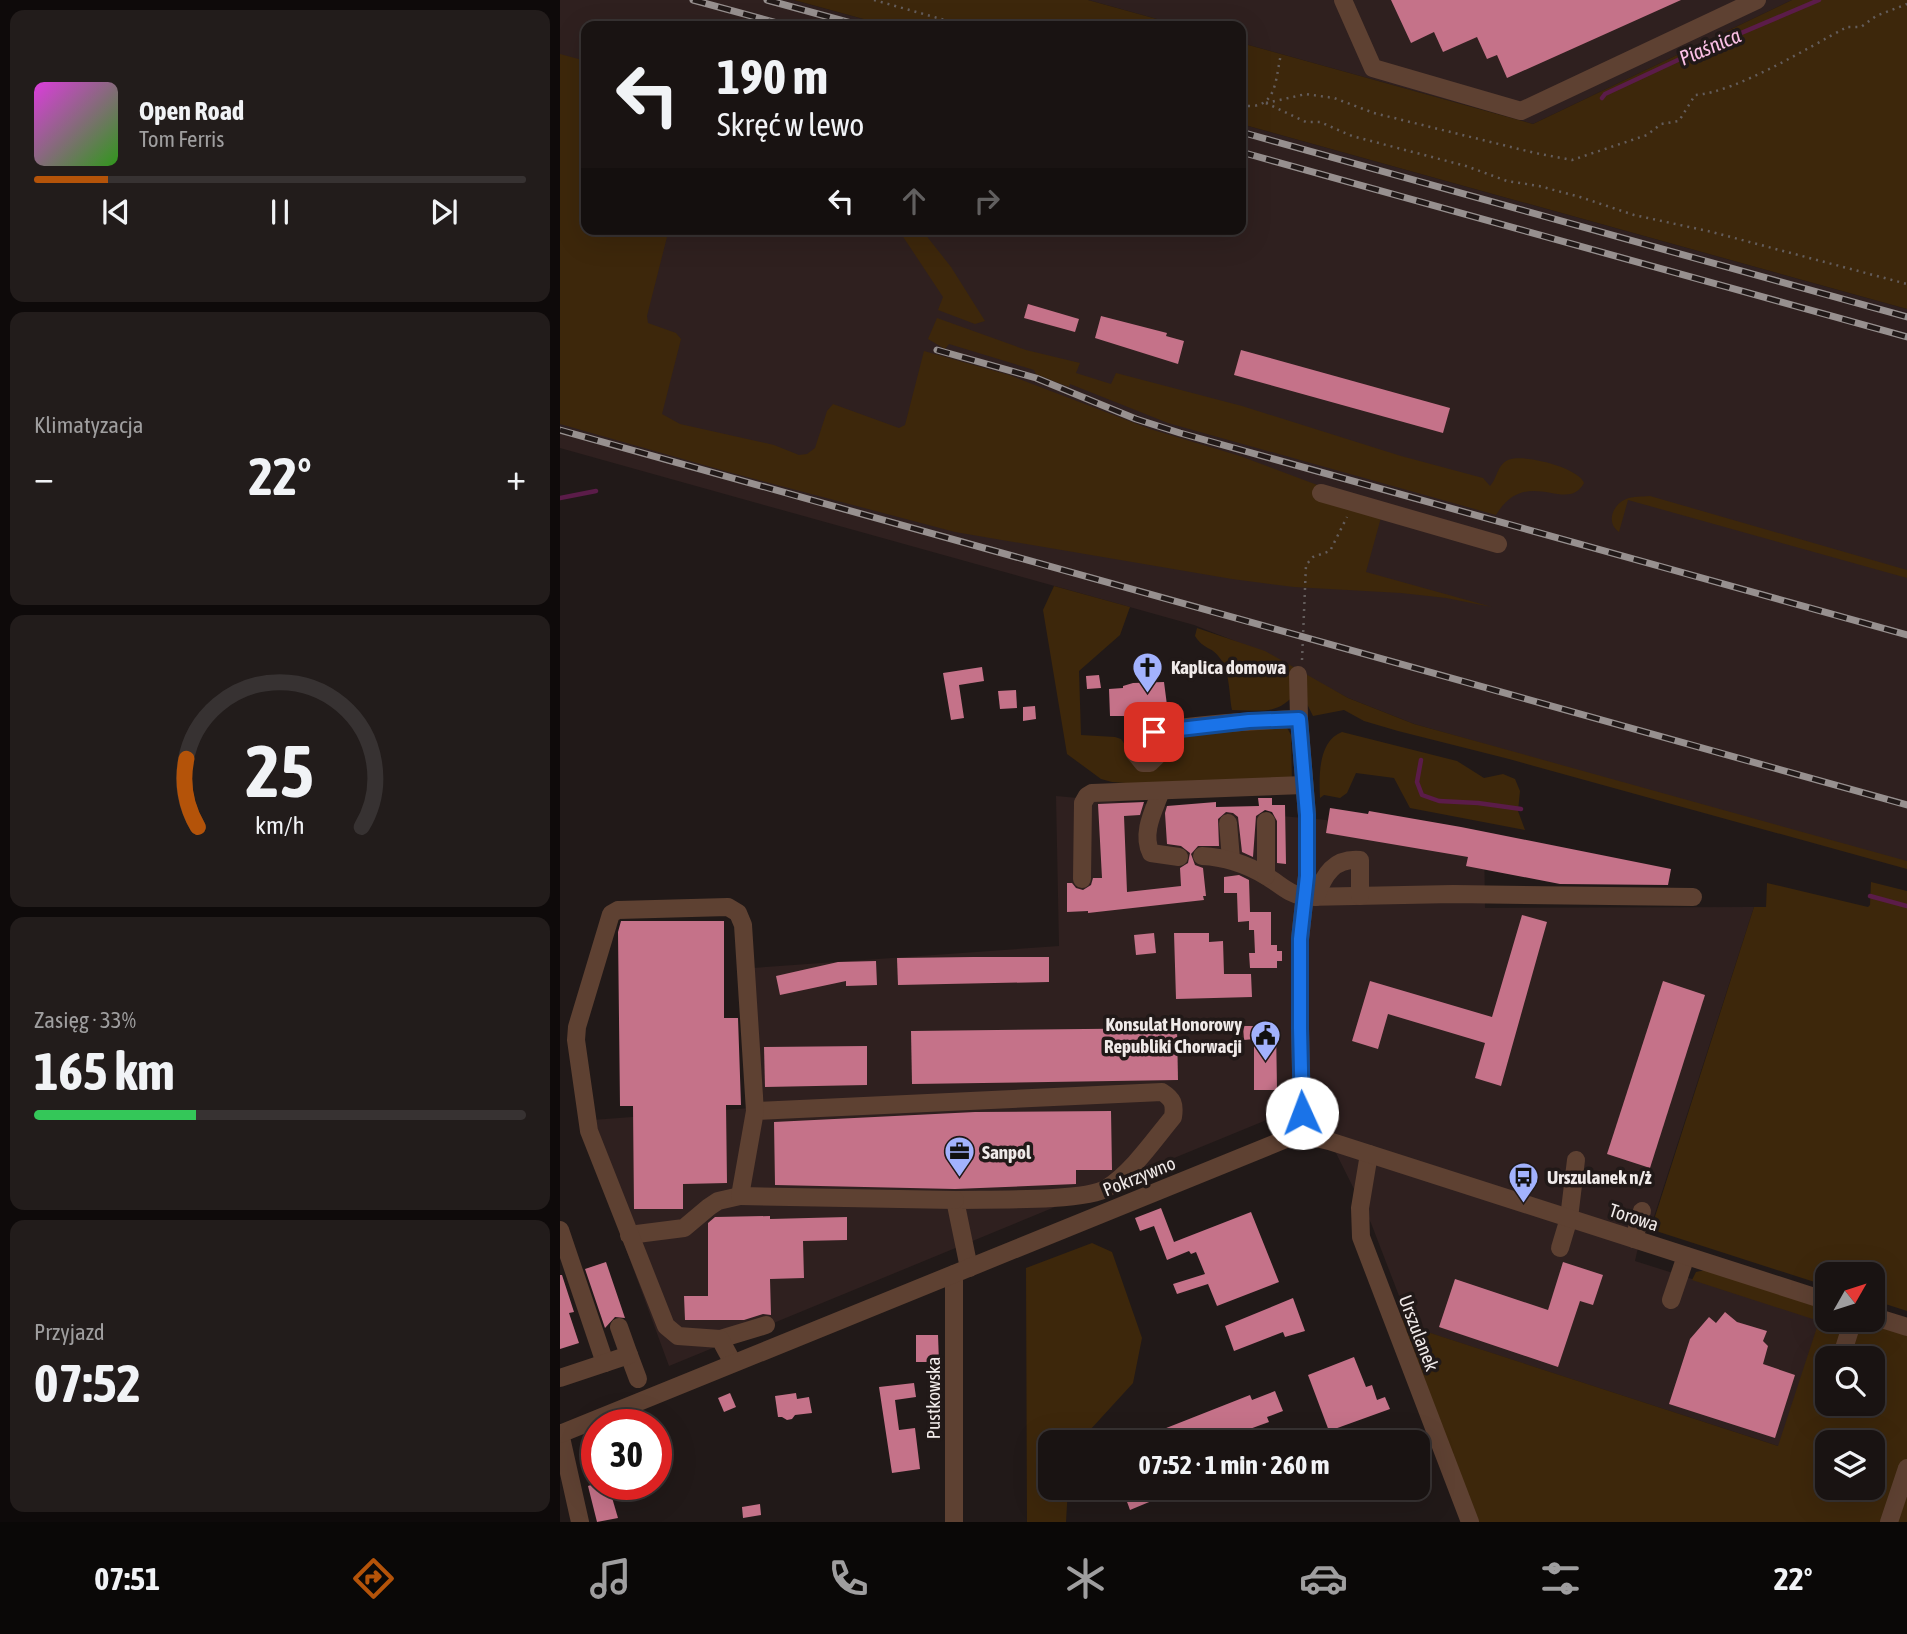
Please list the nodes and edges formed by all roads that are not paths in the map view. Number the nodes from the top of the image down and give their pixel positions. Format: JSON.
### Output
{"nodes":[{"id":1,"x":1343,"y":0,"type":"edge"},
{"id":2,"x":1757,"y":0,"type":"edge"},
{"id":3,"x":1321,"y":493,"type":"dead end"},
{"id":4,"x":1498,"y":544,"type":"dead end"},
{"id":5,"x":1300,"y":670,"type":"road end"},
{"id":6,"x":1299,"y":719,"type":"junction"},
{"id":7,"x":1154,"y":732,"type":"dead end"},
{"id":8,"x":1304,"y":785,"type":"junction"},
{"id":9,"x":1161,"y":791,"type":"junction"},
{"id":10,"x":1266,"y":821,"type":"dead end"},
{"id":11,"x":1228,"y":823,"type":"dead end"},
{"id":12,"x":1202,"y":856,"type":"dead end"},
{"id":13,"x":1179,"y":857,"type":"dead end"},
{"id":14,"x":1231,"y":859,"type":"junction"},
{"id":15,"x":1266,"y":876,"type":"junction"},
{"id":16,"x":1082,"y":879,"type":"dead end"},
{"id":17,"x":1360,"y":896,"type":"junction"},
{"id":18,"x":1310,"y":897,"type":"junction"},
{"id":19,"x":1693,"y":897,"type":"dead end"},
{"id":20,"x":755,"y":1111,"type":"junction"},
{"id":21,"x":1308,"y":1136,"type":"junction"},
{"id":22,"x":1370,"y":1154,"type":"junction"},
{"id":23,"x":1576,"y":1160,"type":"dead end"},
{"id":24,"x":740,"y":1196,"type":"junction"},
{"id":25,"x":956,"y":1200,"type":"junction"},
{"id":26,"x":1642,"y":1211,"type":"dead end"},
{"id":27,"x":1569,"y":1218,"type":"junction"},
{"id":28,"x":560,"y":1230,"type":"edge"},
{"id":29,"x":629,"y":1235,"type":"junction"},
{"id":30,"x":1634,"y":1239,"type":"junction"},
{"id":31,"x":1560,"y":1248,"type":"dead end"},
{"id":32,"x":1686,"y":1256,"type":"junction"},
{"id":33,"x":961,"y":1271,"type":"junction"},
{"id":34,"x":1815,"y":1297,"type":"edge"},
{"id":35,"x":1671,"y":1300,"type":"dead end"},
{"id":36,"x":1885,"y":1320,"type":"edge"},
{"id":37,"x":766,"y":1325,"type":"dead end"},
{"id":38,"x":619,"y":1327,"type":"dead end"},
{"id":39,"x":1907,"y":1327,"type":"edge"},
{"id":40,"x":720,"y":1339,"type":"junction"},
{"id":41,"x":629,"y":1355,"type":"junction"},
{"id":42,"x":605,"y":1363,"type":"junction"},
{"id":43,"x":733,"y":1363,"type":"junction"},
{"id":44,"x":560,"y":1378,"type":"edge"},
{"id":45,"x":638,"y":1379,"type":"dead end"},
{"id":46,"x":560,"y":1434,"type":"edge"},
{"id":47,"x":1907,"y":1468,"type":"edge"},
{"id":48,"x":580,"y":1522,"type":"edge"},
{"id":49,"x":954,"y":1522,"type":"edge"},
{"id":50,"x":1470,"y":1522,"type":"edge"},
{"id":51,"x":1889,"y":1522,"type":"edge"}],
"edges":[{"from":1,"to":2,"type":"street"},
{"from":3,"to":4,"type":"street"},
{"from":5,"to":6,"type":"street"},
{"from":6,"to":7,"type":"street"},
{"from":6,"to":8,"type":"street"},
{"from":8,"to":9,"type":"street"},
{"from":8,"to":18,"type":"street"},
{"from":9,"to":13,"type":"street"},
{"from":9,"to":16,"type":"street"},
{"from":10,"to":15,"type":"street"},
{"from":11,"to":14,"type":"street"},
{"from":12,"to":14,"type":"street"},
{"from":14,"to":15,"type":"street"},
{"from":15,"to":18,"type":"street"},
{"from":17,"to":18,"type":"street"},
{"from":17,"to":18,"type":"street"},
{"from":17,"to":19,"type":"street"},
{"from":18,"to":21,"type":"street"},
{"from":20,"to":24,"type":"street"},
{"from":20,"to":25,"type":"street"},
{"from":20,"to":29,"type":"street"},
{"from":21,"to":22,"type":"street","name":"Torowa"},
{"from":21,"to":33,"type":"street","name":"Pokrzywno"},
{"from":22,"to":27,"type":"street","name":"Torowa"},
{"from":22,"to":50,"type":"street","name":"Urszulanek"},
{"from":23,"to":27,"type":"street"},
{"from":24,"to":25,"type":"street"},
{"from":24,"to":29,"type":"street"},
{"from":25,"to":33,"type":"street","name":"Pustkowska"},
{"from":26,"to":30,"type":"street"},
{"from":27,"to":30,"type":"street","name":"Torowa"},
{"from":27,"to":31,"type":"street"},
{"from":28,"to":42,"type":"street"},
{"from":29,"to":40,"type":"street"},
{"from":30,"to":32,"type":"street","name":"Torowa"},
{"from":32,"to":34,"type":"street","name":"Torowa"},
{"from":32,"to":35,"type":"street"},
{"from":33,"to":43,"type":"street","name":"Pokrzywno"},
{"from":33,"to":49,"type":"street","name":"Pustkowska"},
{"from":36,"to":39,"type":"street"},
{"from":37,"to":40,"type":"street"},
{"from":38,"to":41,"type":"street"},
{"from":40,"to":43,"type":"street"},
{"from":41,"to":42,"type":"street"},
{"from":41,"to":45,"type":"street"},
{"from":42,"to":44,"type":"street"},
{"from":43,"to":46,"type":"street","name":"Pokrzywno"},
{"from":46,"to":48,"type":"street"},
{"from":47,"to":51,"type":"street"}]}
